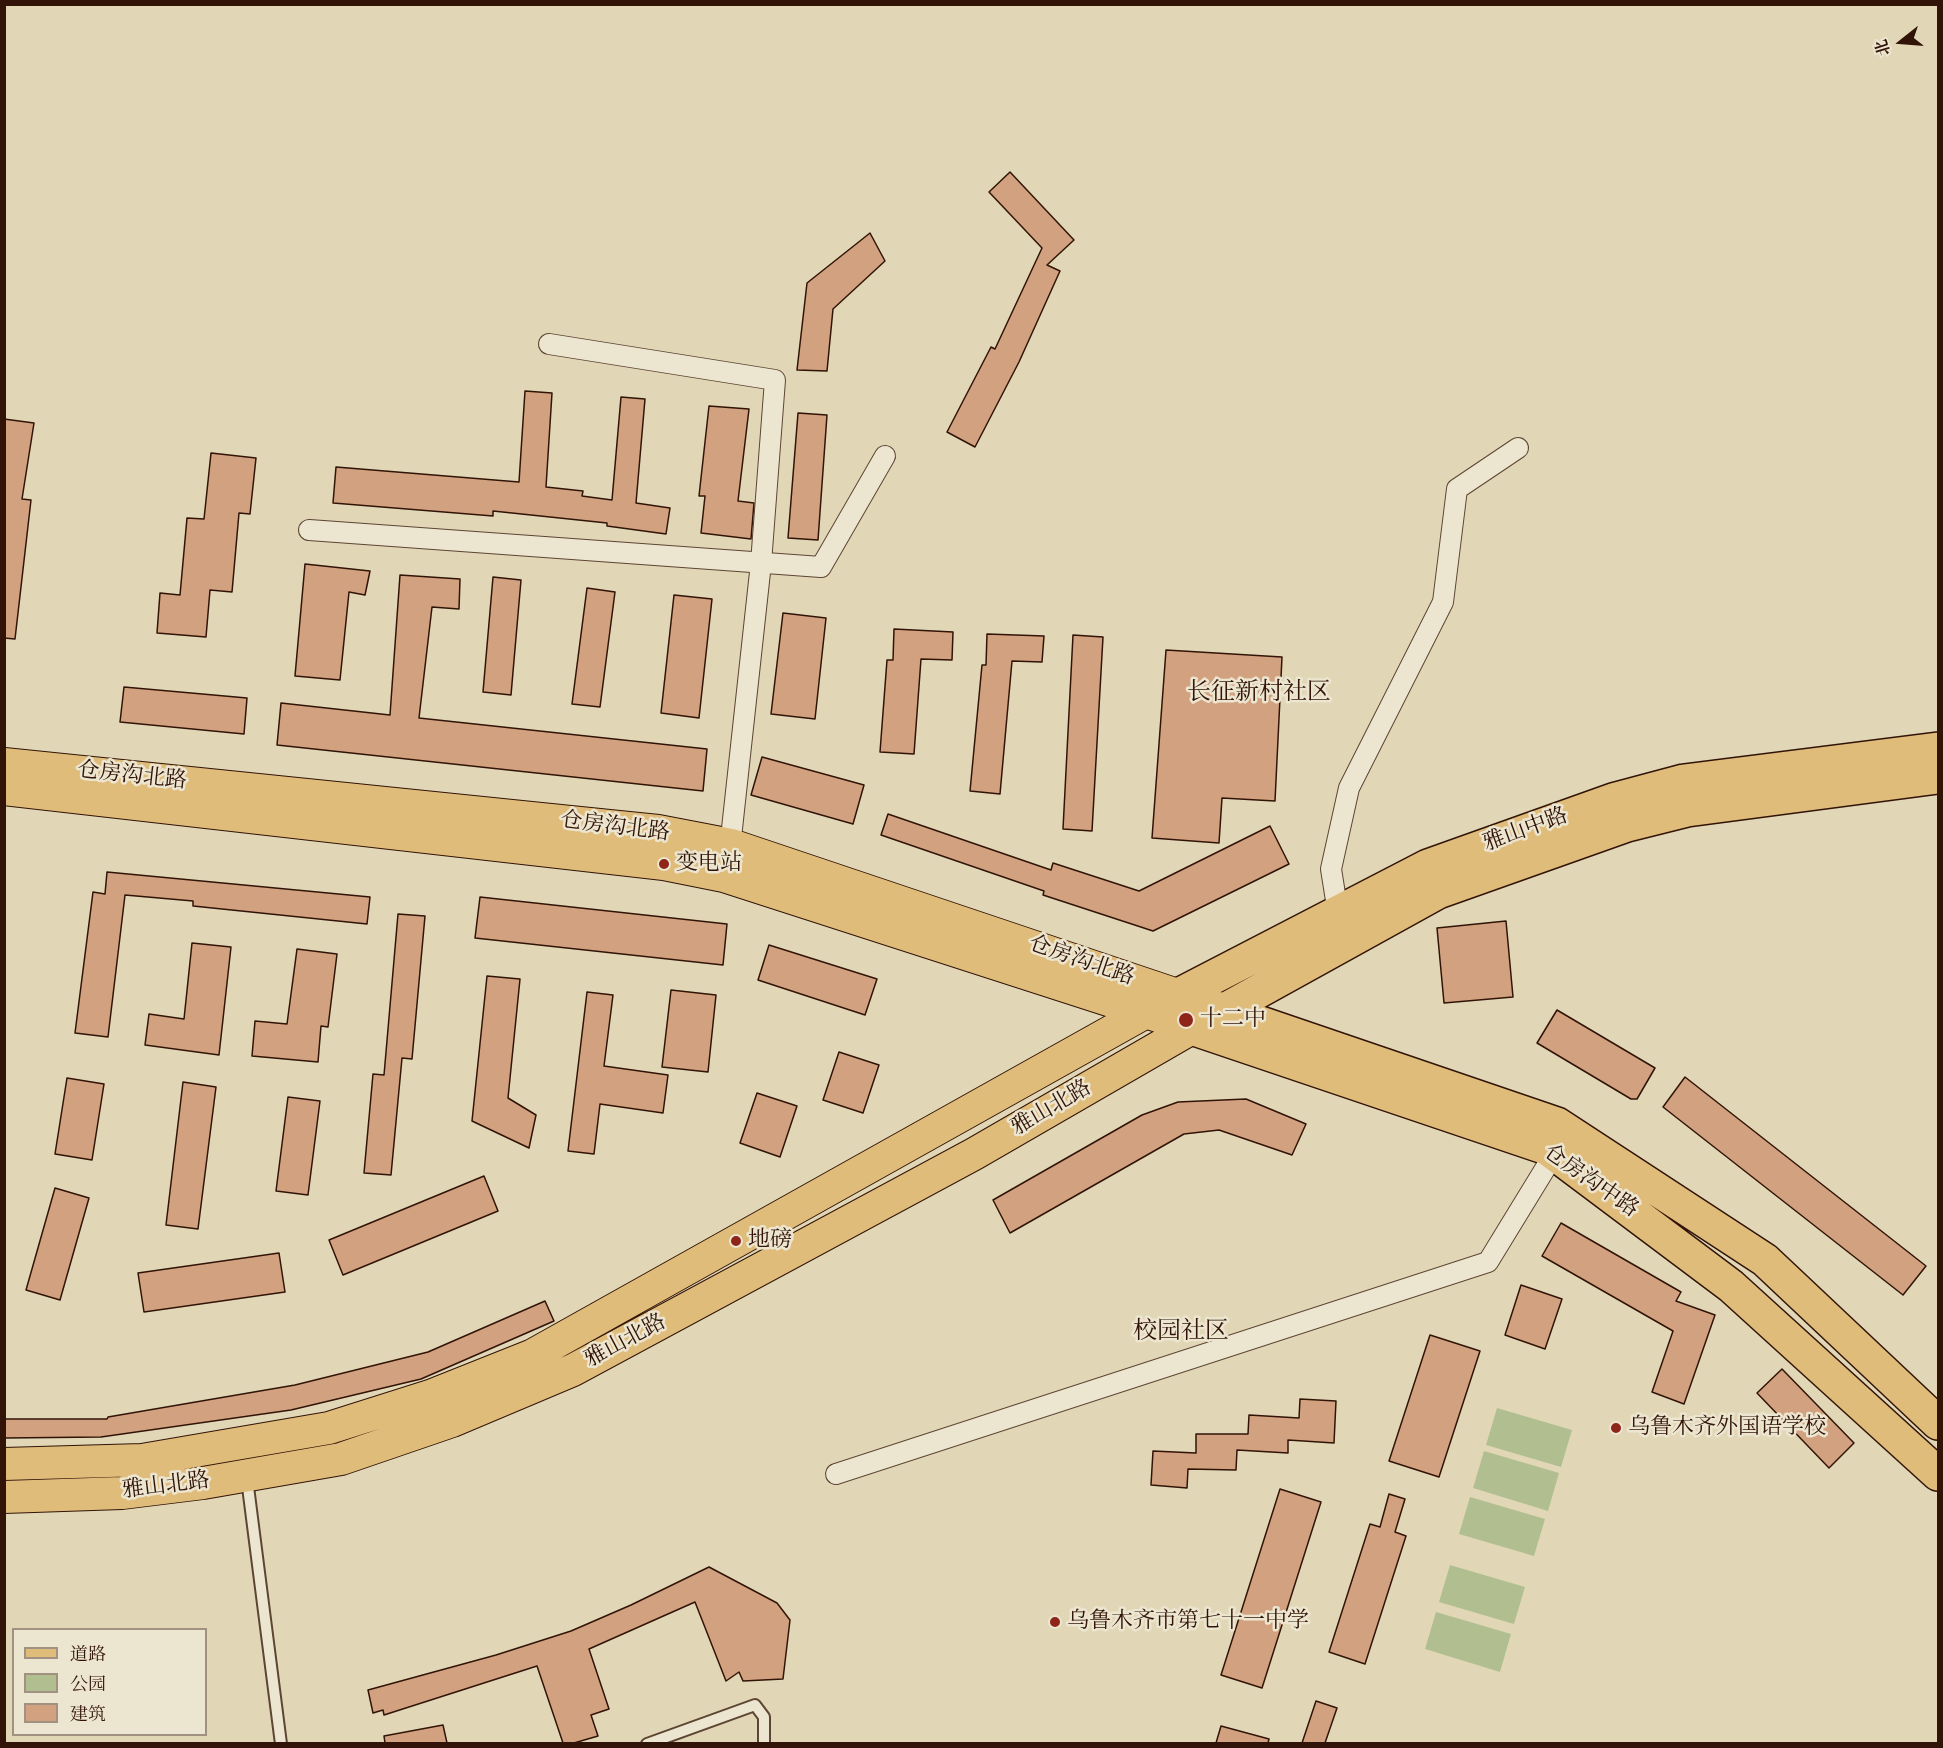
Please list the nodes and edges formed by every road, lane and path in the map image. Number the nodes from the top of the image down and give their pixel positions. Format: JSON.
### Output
{"nodes":[{"id":1,"x":549,"y":344,"type":"dead end"},
{"id":2,"x":1518,"y":448,"type":"dead end"},
{"id":3,"x":885,"y":456,"type":"dead end"},
{"id":4,"x":309,"y":530,"type":"dead end"},
{"id":5,"x":761,"y":563,"type":"junction"},
{"id":6,"x":1938,"y":749,"type":"edge"},
{"id":7,"x":4,"y":765,"type":"edge"},
{"id":8,"x":1938,"y":777,"type":"edge"},
{"id":9,"x":4,"y":789,"type":"edge"},
{"id":10,"x":731,"y":845,"type":"junction"},
{"id":11,"x":724,"y":876,"type":"junction"},
{"id":12,"x":1338,"y":913,"type":"junction"},
{"id":13,"x":1185,"y":1011,"type":"junction"},
{"id":14,"x":1562,"y":1142,"type":"junction"},
{"id":15,"x":1938,"y":1423,"type":"edge"},
{"id":16,"x":4,"y":1464,"type":"edge"},
{"id":17,"x":836,"y":1474,"type":"dead end"},
{"id":18,"x":1938,"y":1474,"type":"edge"},
{"id":19,"x":246,"y":1476,"type":"junction"},
{"id":20,"x":4,"y":1497,"type":"edge"},
{"id":21,"x":281,"y":1743,"type":"edge"},
{"id":22,"x":647,"y":1743,"type":"edge"},
{"id":23,"x":764,"y":1743,"type":"edge"}],
"edges":[{"from":1,"to":5,"type":"street"},
{"from":2,"to":12,"type":"street"},
{"from":3,"to":5,"type":"street"},
{"from":4,"to":5,"type":"street"},
{"from":5,"to":10,"type":"street"},
{"from":6,"to":12,"type":"highway","name":"雅山中路"},
{"from":7,"to":10,"type":"main road","name":"仓房沟北路"},
{"from":8,"to":13,"type":"highway","name":"雅山中路"},
{"from":9,"to":11,"type":"main road","name":"仓房沟北路"},
{"from":10,"to":11,"type":"street"},
{"from":10,"to":13,"type":"main road","name":"仓房沟北路"},
{"from":11,"to":13,"type":"main road","name":"仓房沟北路"},
{"from":12,"to":13,"type":"highway","name":"雅山中路"},
{"from":13,"to":14,"type":"highway","name":"仓房沟中路"},
{"from":13,"to":16,"type":"main road","name":"雅山北路"},
{"from":13,"to":19,"type":"main road","name":"雅山北路"},
{"from":14,"to":15,"type":"highway","name":"仓房沟中路"},
{"from":14,"to":17,"type":"street"},
{"from":14,"to":18,"type":"highway","name":"仓房沟中路"},
{"from":19,"to":20,"type":"main road","name":"雅山北路"},
{"from":19,"to":21,"type":"lane"},
{"from":22,"to":23,"type":"lane"}]}
